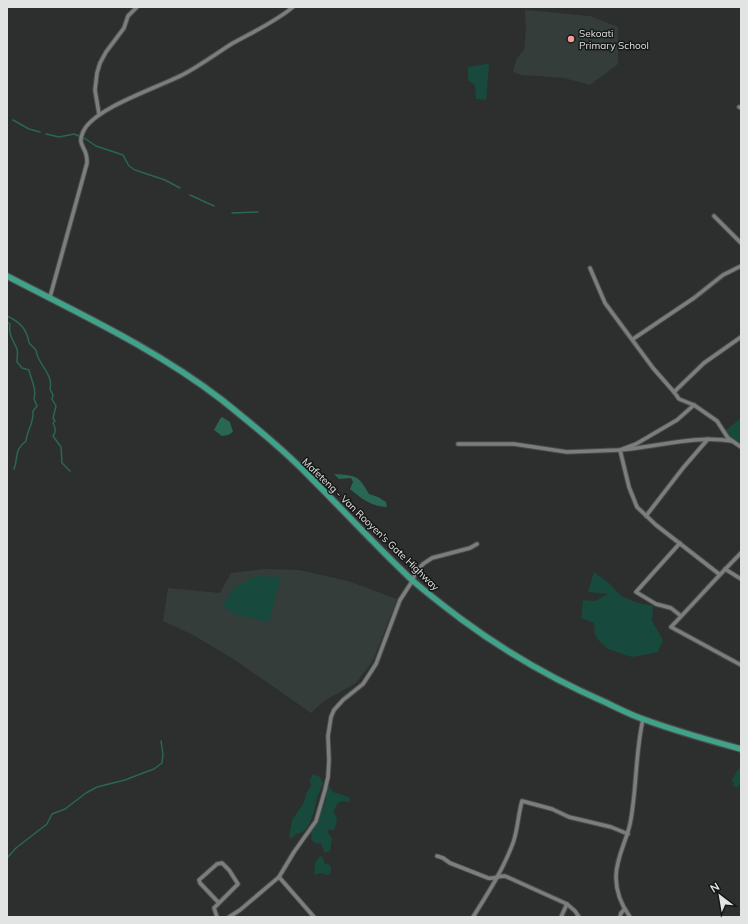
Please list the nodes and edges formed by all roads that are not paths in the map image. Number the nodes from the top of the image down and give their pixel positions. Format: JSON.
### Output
{"nodes":[{"id":1,"x":136,"y":7,"type":"edge"},
{"id":2,"x":293,"y":7,"type":"edge"},
{"id":3,"x":99,"y":114,"type":"junction"},
{"id":4,"x":714,"y":216,"type":"dead end"},
{"id":5,"x":741,"y":243,"type":"edge"},
{"id":6,"x":741,"y":266,"type":"edge"},
{"id":7,"x":590,"y":268,"type":"dead end"},
{"id":8,"x":7,"y":276,"type":"edge"},
{"id":9,"x":50,"y":297,"type":"junction"},
{"id":10,"x":741,"y":337,"type":"edge"},
{"id":11,"x":633,"y":339,"type":"junction"},
{"id":12,"x":674,"y":392,"type":"junction"},
{"id":13,"x":694,"y":405,"type":"junction"},
{"id":14,"x":708,"y":439,"type":"junction"},
{"id":15,"x":732,"y":441,"type":"junction"},
{"id":16,"x":458,"y":444,"type":"dead end"},
{"id":17,"x":741,"y":447,"type":"edge"},
{"id":18,"x":620,"y":450,"type":"junction"},
{"id":19,"x":646,"y":516,"type":"junction"},
{"id":20,"x":680,"y":543,"type":"junction"},
{"id":21,"x":477,"y":544,"type":"dead end"},
{"id":22,"x":741,"y":554,"type":"edge"},
{"id":23,"x":725,"y":569,"type":"junction"},
{"id":24,"x":720,"y":574,"type":"junction"},
{"id":25,"x":741,"y":579,"type":"edge"},
{"id":26,"x":413,"y":580,"type":"junction"},
{"id":27,"x":681,"y":616,"type":"junction"},
{"id":28,"x":741,"y":665,"type":"edge"},
{"id":29,"x":643,"y":719,"type":"junction"},
{"id":30,"x":741,"y":749,"type":"edge"},
{"id":31,"x":628,"y":834,"type":"junction"},
{"id":32,"x":437,"y":856,"type":"dead end"},
{"id":33,"x":498,"y":876,"type":"junction"},
{"id":34,"x":279,"y":877,"type":"junction"},
{"id":35,"x":219,"y":903,"type":"junction"},
{"id":36,"x":567,"y":904,"type":"junction"},
{"id":37,"x":626,"y":909,"type":"junction"},
{"id":38,"x":217,"y":917,"type":"edge"},
{"id":39,"x":229,"y":917,"type":"edge"},
{"id":40,"x":314,"y":917,"type":"edge"},
{"id":41,"x":473,"y":917,"type":"edge"},
{"id":42,"x":561,"y":917,"type":"edge"},
{"id":43,"x":579,"y":917,"type":"edge"},
{"id":44,"x":620,"y":917,"type":"edge"},
{"id":45,"x":630,"y":917,"type":"edge"}],
"edges":[{"from":1,"to":3,"type":"street"},
{"from":2,"to":3,"type":"street"},
{"from":3,"to":9,"type":"street"},
{"from":4,"to":5,"type":"street"},
{"from":6,"to":11,"type":"street"},
{"from":7,"to":11,"type":"street"},
{"from":8,"to":9,"type":"main road","name":"Mafeteng - Van Rooyen's Gate Highway"},
{"from":9,"to":26,"type":"main road","name":"Mafeteng - Van Rooyen's Gate Highway"},
{"from":10,"to":12,"type":"street"},
{"from":11,"to":12,"type":"street"},
{"from":12,"to":13,"type":"street"},
{"from":13,"to":15,"type":"street"},
{"from":13,"to":18,"type":"street"},
{"from":14,"to":15,"type":"street"},
{"from":14,"to":18,"type":"street"},
{"from":14,"to":19,"type":"street"},
{"from":15,"to":17,"type":"street"},
{"from":16,"to":18,"type":"street"},
{"from":18,"to":19,"type":"street"},
{"from":19,"to":20,"type":"street"},
{"from":20,"to":24,"type":"street"},
{"from":20,"to":27,"type":"street"},
{"from":21,"to":26,"type":"street"},
{"from":22,"to":23,"type":"street"},
{"from":23,"to":24,"type":"street"},
{"from":23,"to":25,"type":"street"},
{"from":24,"to":27,"type":"street"},
{"from":26,"to":29,"type":"main road","name":"Mafeteng - Van Rooyen's Gate Highway"},
{"from":26,"to":34,"type":"street"},
{"from":27,"to":28,"type":"street"},
{"from":29,"to":30,"type":"main road","name":"Mafeteng - Van Rooyen's Gate Highway"},
{"from":29,"to":31,"type":"street"},
{"from":31,"to":33,"type":"street"},
{"from":31,"to":37,"type":"street"},
{"from":32,"to":33,"type":"street"},
{"from":33,"to":36,"type":"street"},
{"from":33,"to":41,"type":"street"},
{"from":34,"to":39,"type":"street"},
{"from":34,"to":40,"type":"street"},
{"from":35,"to":35,"type":"street"},
{"from":35,"to":38,"type":"street"},
{"from":36,"to":42,"type":"street"},
{"from":36,"to":43,"type":"street"},
{"from":37,"to":44,"type":"street"},
{"from":37,"to":45,"type":"street"}]}
